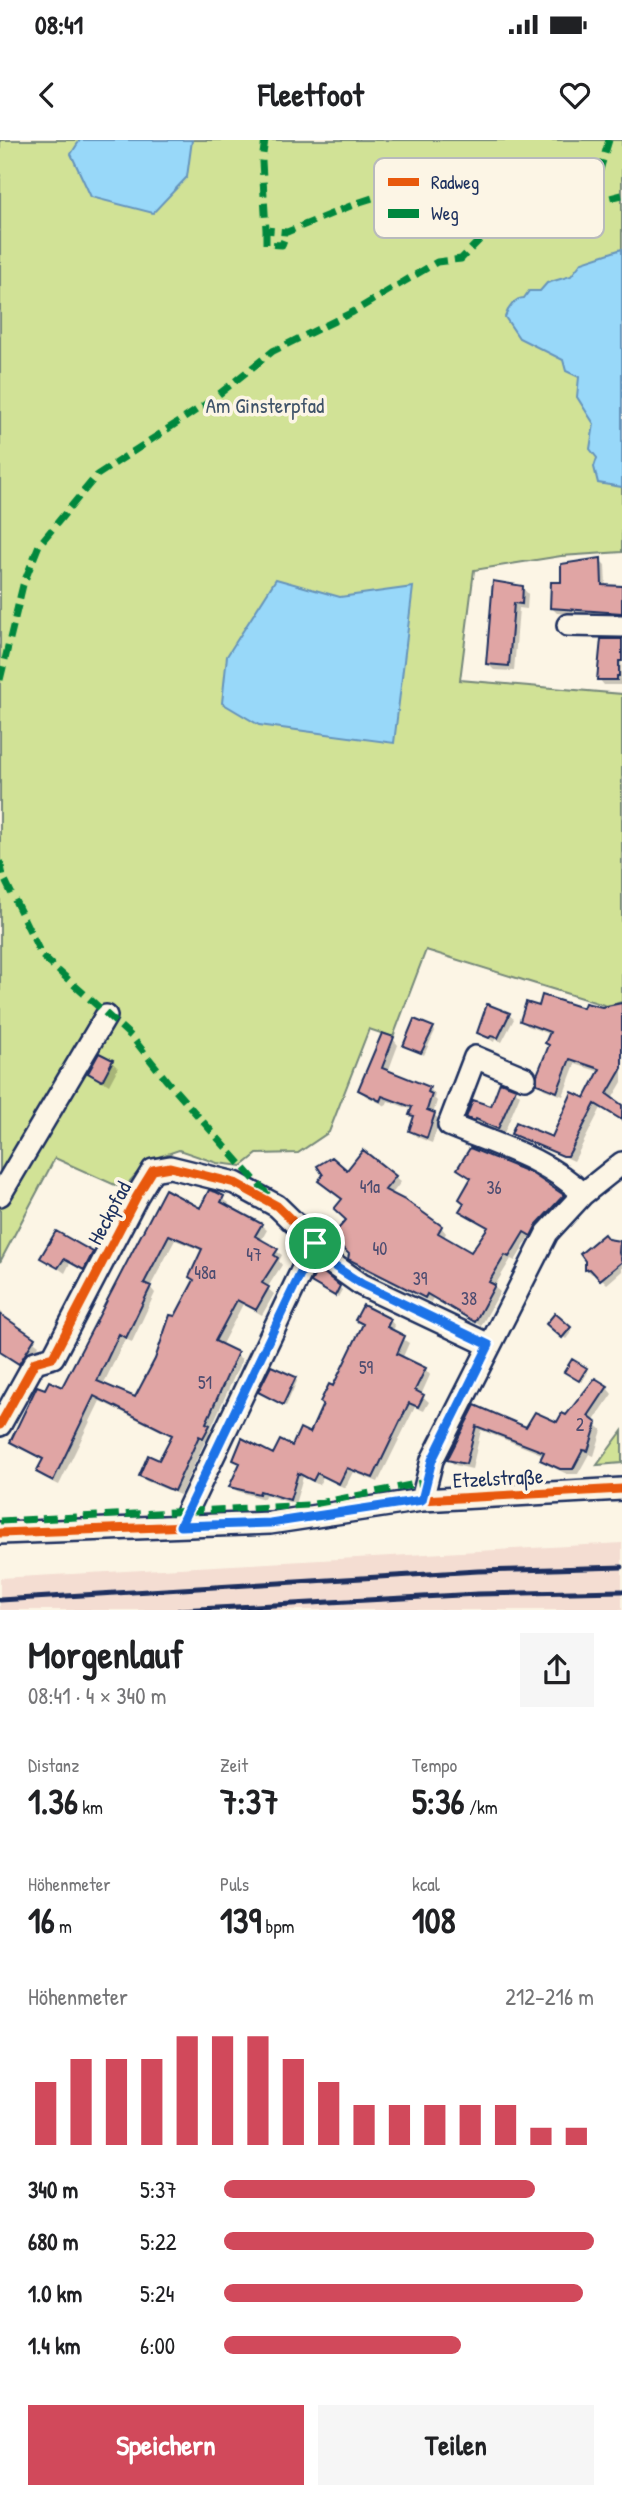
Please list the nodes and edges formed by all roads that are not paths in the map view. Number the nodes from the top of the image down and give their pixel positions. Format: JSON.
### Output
{"nodes":[{"id":1,"x":568,"y":625,"type":"dead end"},
{"id":2,"x":622,"y":626,"type":"edge"},
{"id":3,"x":106,"y":1016,"type":"dead end"},
{"id":4,"x":525,"y":1078,"type":"dead end"},
{"id":5,"x":622,"y":1163,"type":"edge"},
{"id":6,"x":583,"y":1194,"type":"junction"},
{"id":7,"x":0,"y":1195,"type":"edge"},
{"id":8,"x":315,"y":1243,"type":"junction"},
{"id":9,"x":489,"y":1345,"type":"junction"},
{"id":10,"x":0,"y":1424,"type":"edge"},
{"id":11,"x":622,"y":1489,"type":"edge"},
{"id":12,"x":422,"y":1500,"type":"junction"},
{"id":13,"x":180,"y":1526,"type":"junction"},
{"id":14,"x":0,"y":1533,"type":"edge"}],
"edges":[{"from":1,"to":2,"type":"street"},
{"from":3,"to":7,"type":"street"},
{"from":4,"to":6,"type":"street"},
{"from":5,"to":6,"type":"street"},
{"from":6,"to":9,"type":"street"},
{"from":8,"to":9,"type":"street","name":"Heckpfad"},
{"from":8,"to":10,"type":"street","name":"Heckpfad"},
{"from":8,"to":13,"type":"street"},
{"from":9,"to":12,"type":"street"},
{"from":11,"to":12,"type":"street","name":"Etzelstraße"},
{"from":12,"to":13,"type":"street","name":"Etzelstraße"},
{"from":13,"to":14,"type":"street","name":"Etzelstraße"}]}
